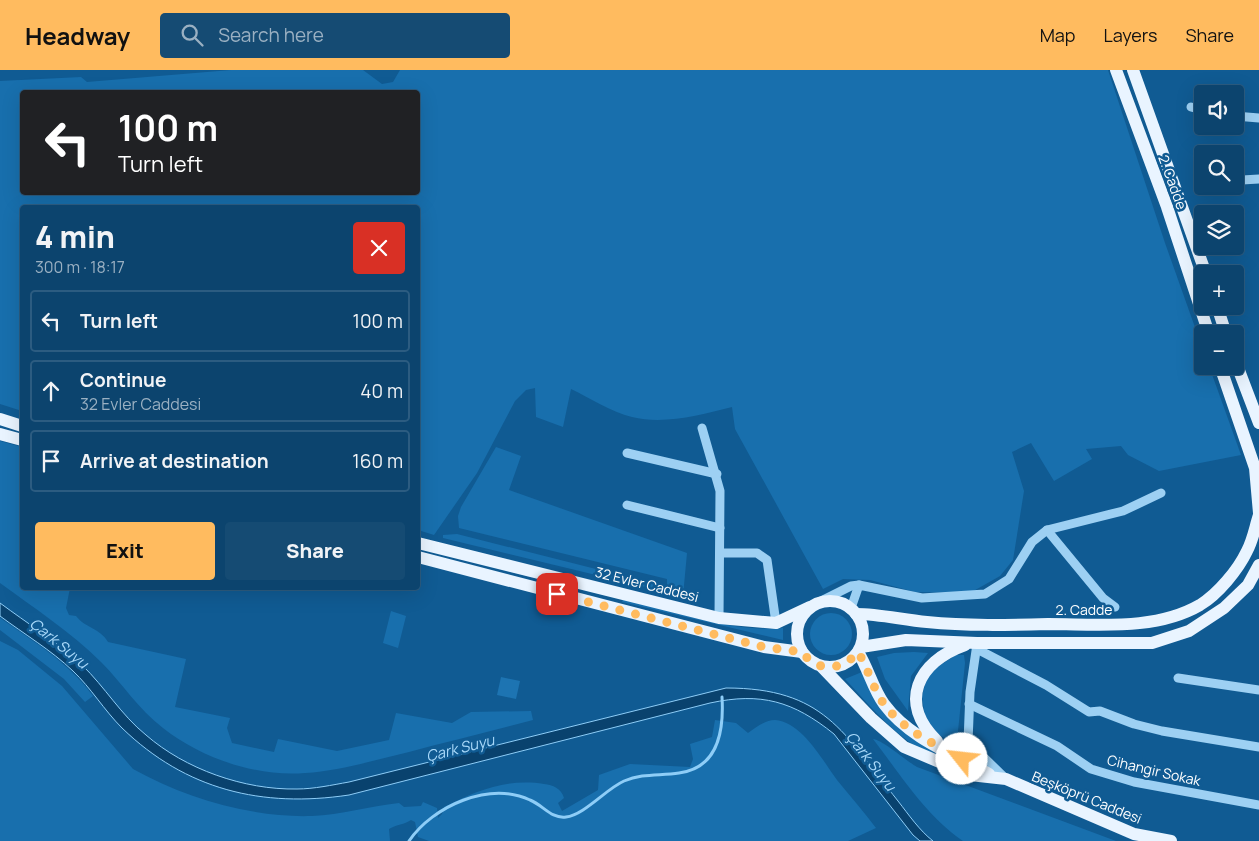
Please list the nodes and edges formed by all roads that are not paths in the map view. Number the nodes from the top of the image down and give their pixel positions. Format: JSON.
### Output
{"nodes":[{"id":1,"x":1116,"y":70,"type":"edge"},
{"id":2,"x":1133,"y":70,"type":"edge"},
{"id":3,"x":1191,"y":108,"type":"dead end"},
{"id":4,"x":1194,"y":109,"type":"edge"},
{"id":5,"x":1244,"y":117,"type":"edge"},
{"id":6,"x":1259,"y":118,"type":"edge"},
{"id":7,"x":1259,"y":179,"type":"edge"},
{"id":8,"x":1244,"y":180,"type":"edge"},
{"id":9,"x":1203,"y":265,"type":"edge"},
{"id":10,"x":1206,"y":325,"type":"edge"},
{"id":11,"x":1223,"y":375,"type":"edge"},
{"id":12,"x":1241,"y":375,"type":"edge"},
{"id":13,"x":0,"y":419,"type":"edge"},
{"id":14,"x":1259,"y":423,"type":"edge"},
{"id":15,"x":20,"y":425,"type":"edge"},
{"id":16,"x":702,"y":428,"type":"dead end"},
{"id":17,"x":0,"y":434,"type":"edge"},
{"id":18,"x":20,"y":439,"type":"edge"},
{"id":19,"x":627,"y":453,"type":"dead end"},
{"id":20,"x":717,"y":474,"type":"junction"},
{"id":21,"x":1161,"y":493,"type":"dead end"},
{"id":22,"x":627,"y":505,"type":"dead end"},
{"id":23,"x":1259,"y":514,"type":"edge"},
{"id":24,"x":720,"y":528,"type":"junction"},
{"id":25,"x":1047,"y":530,"type":"junction"},
{"id":26,"x":420,"y":543,"type":"edge"},
{"id":27,"x":720,"y":553,"type":"junction"},
{"id":28,"x":420,"y":558,"type":"edge"},
{"id":29,"x":1259,"y":565,"type":"edge"},
{"id":30,"x":860,"y":585,"type":"junction"},
{"id":31,"x":814,"y":605,"type":"junction"},
{"id":32,"x":1115,"y":607,"type":"dead end"},
{"id":33,"x":853,"y":611,"type":"junction"},
{"id":34,"x":719,"y":618,"type":"junction"},
{"id":35,"x":776,"y":623,"type":"junction"},
{"id":36,"x":975,"y":645,"type":"junction"},
{"id":37,"x":860,"y":649,"type":"junction"},
{"id":38,"x":802,"y":652,"type":"junction"},
{"id":39,"x":822,"y":667,"type":"junction"},
{"id":40,"x":1178,"y":678,"type":"dead end"},
{"id":41,"x":1259,"y":690,"type":"edge"},
{"id":42,"x":969,"y":704,"type":"junction"},
{"id":43,"x":1259,"y":747,"type":"edge"},
{"id":44,"x":946,"y":750,"type":"junction"},
{"id":45,"x":1000,"y":778,"type":"junction"},
{"id":46,"x":1259,"y":805,"type":"edge"},
{"id":47,"x":1171,"y":841,"type":"edge"}],
"edges":[{"from":1,"to":10,"type":"main road","name":"2. Cadde"},
{"from":2,"to":9,"type":"main road","name":"2. Cadde"},
{"from":3,"to":4,"type":"street"},
{"from":5,"to":6,"type":"street"},
{"from":7,"to":8,"type":"street"},
{"from":11,"to":23,"type":"main road","name":"2. Cadde"},
{"from":12,"to":14,"type":"main road"},
{"from":13,"to":15,"type":"main road"},
{"from":16,"to":20,"type":"street"},
{"from":17,"to":18,"type":"main road"},
{"from":19,"to":20,"type":"street"},
{"from":20,"to":24,"type":"street"},
{"from":21,"to":25,"type":"street"},
{"from":22,"to":24,"type":"street"},
{"from":23,"to":33,"type":"main road","name":"2. Cadde"},
{"from":24,"to":27,"type":"street"},
{"from":25,"to":30,"type":"street"},
{"from":25,"to":32,"type":"street"},
{"from":26,"to":34,"type":"main road","name":"32 Evler Caddesi"},
{"from":27,"to":34,"type":"street"},
{"from":27,"to":35,"type":"street"},
{"from":28,"to":38,"type":"main road"},
{"from":29,"to":36,"type":"main road"},
{"from":30,"to":31,"type":"street"},
{"from":30,"to":33,"type":"street"},
{"from":31,"to":33,"type":"main road"},
{"from":31,"to":35,"type":"main road","name":"32 Evler Caddesi"},
{"from":31,"to":38,"type":"main road"},
{"from":33,"to":37,"type":"main road"},
{"from":34,"to":35,"type":"main road","name":"32 Evler Caddesi"},
{"from":36,"to":37,"type":"main road"},
{"from":36,"to":42,"type":"street"},
{"from":36,"to":43,"type":"street"},
{"from":36,"to":44,"type":"main road"},
{"from":37,"to":39,"type":"main road"},
{"from":37,"to":44,"type":"main road","name":"Beşköprü Caddesi"},
{"from":38,"to":39,"type":"main road"},
{"from":39,"to":45,"type":"main road","name":"Beşköprü Caddesi"},
{"from":40,"to":41,"type":"street"},
{"from":42,"to":45,"type":"street"},
{"from":42,"to":46,"type":"street","name":"Cihangir Sokak"},
{"from":44,"to":45,"type":"main road","name":"Beşköprü Caddesi"},
{"from":45,"to":47,"type":"main road","name":"Beşköprü Caddesi"}]}
